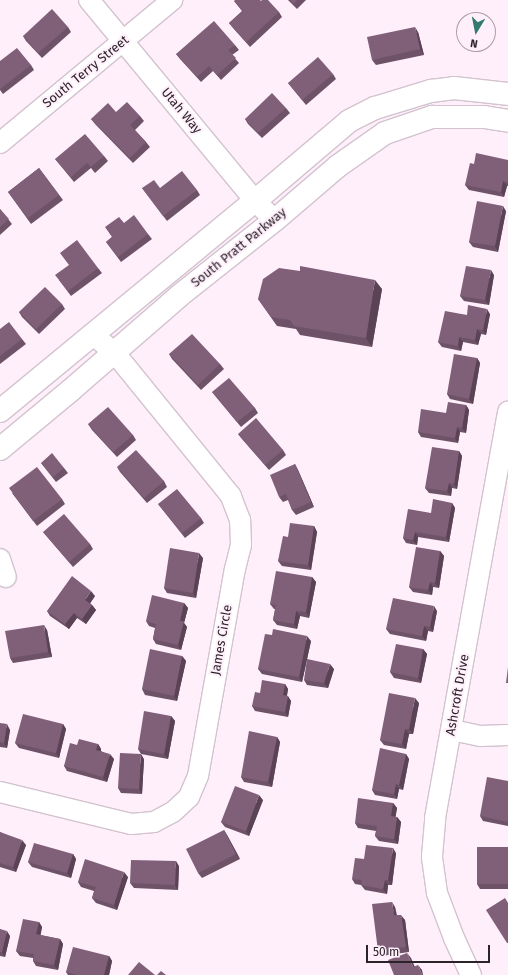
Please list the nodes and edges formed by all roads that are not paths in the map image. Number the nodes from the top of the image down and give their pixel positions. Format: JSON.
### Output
{"nodes":[{"id":1,"x":89,"y":0,"type":"edge"},
{"id":2,"x":172,"y":0,"type":"edge"},
{"id":3,"x":124,"y":41,"type":"junction"},
{"id":4,"x":508,"y":94,"type":"edge"},
{"id":5,"x":508,"y":121,"type":"edge"},
{"id":6,"x":0,"y":143,"type":"edge"},
{"id":7,"x":255,"y":200,"type":"junction"},
{"id":8,"x":275,"y":220,"type":"junction"},
{"id":9,"x":92,"y":334,"type":"junction"},
{"id":10,"x":114,"y":352,"type":"junction"},
{"id":11,"x":0,"y":411,"type":"edge"},
{"id":12,"x":508,"y":411,"type":"edge"},
{"id":13,"x":0,"y":448,"type":"edge"},
{"id":14,"x":452,"y":730,"type":"junction"},
{"id":15,"x":508,"y":735,"type":"edge"},
{"id":16,"x":0,"y":792,"type":"edge"},
{"id":17,"x":471,"y":975,"type":"edge"}],
"edges":[{"from":1,"to":3,"type":"street","name":"Utah Way"},
{"from":2,"to":3,"type":"street","name":"South Terry Street"},
{"from":3,"to":6,"type":"street","name":"South Terry Street"},
{"from":3,"to":7,"type":"street","name":"Utah Way"},
{"from":4,"to":7,"type":"street","name":"South Pratt Parkway"},
{"from":5,"to":8,"type":"street","name":"South Pratt Parkway"},
{"from":7,"to":8,"type":"street","name":"Utah Way"},
{"from":7,"to":9,"type":"street","name":"South Pratt Parkway"},
{"from":8,"to":10,"type":"street","name":"South Pratt Parkway"},
{"from":9,"to":10,"type":"street","name":"James Circle"},
{"from":9,"to":11,"type":"street","name":"South Pratt Parkway"},
{"from":10,"to":13,"type":"street","name":"South Pratt Parkway"},
{"from":10,"to":16,"type":"street","name":"James Circle"},
{"from":12,"to":14,"type":"street","name":"Ashcroft Drive"},
{"from":14,"to":15,"type":"street"},
{"from":14,"to":17,"type":"street","name":"Ashcroft Drive"}]}
